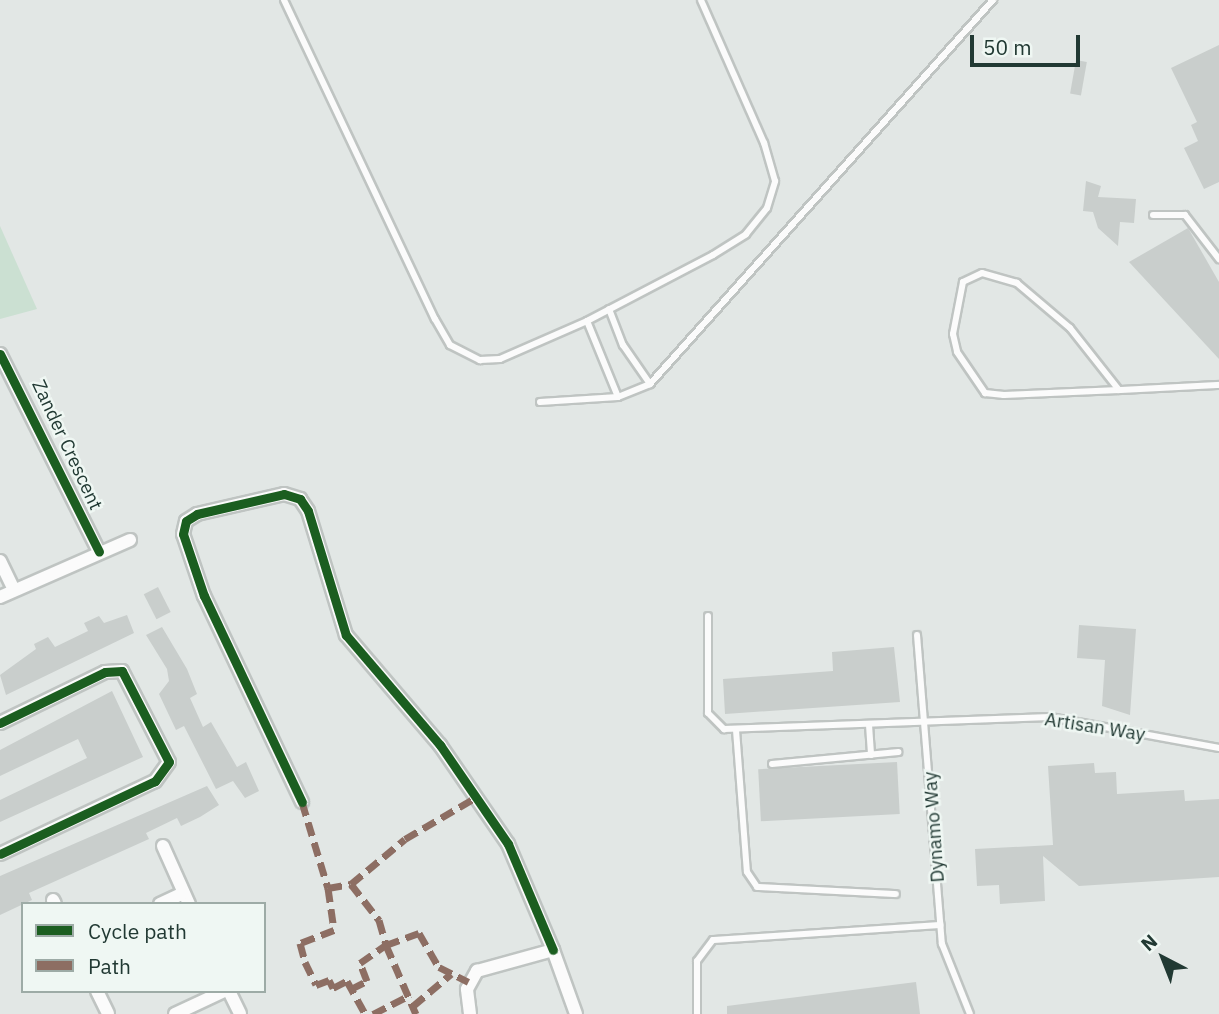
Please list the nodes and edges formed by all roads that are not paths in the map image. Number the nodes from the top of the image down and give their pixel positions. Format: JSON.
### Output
{"nodes":[{"id":1,"x":284,"y":0,"type":"edge"},
{"id":2,"x":701,"y":0,"type":"edge"},
{"id":3,"x":993,"y":0,"type":"edge"},
{"id":4,"x":1153,"y":215,"type":"dead end"},
{"id":5,"x":1219,"y":259,"type":"edge"},
{"id":6,"x":610,"y":309,"type":"junction"},
{"id":7,"x":587,"y":321,"type":"junction"},
{"id":8,"x":0,"y":354,"type":"edge"},
{"id":9,"x":650,"y":384,"type":"junction"},
{"id":10,"x":1219,"y":385,"type":"edge"},
{"id":11,"x":1119,"y":390,"type":"junction"},
{"id":12,"x":618,"y":397,"type":"junction"},
{"id":13,"x":540,"y":402,"type":"dead end"},
{"id":14,"x":130,"y":540,"type":"dead end"},
{"id":15,"x":99,"y":552,"type":"junction"},
{"id":16,"x":0,"y":561,"type":"edge"},
{"id":17,"x":14,"y":590,"type":"junction"},
{"id":18,"x":0,"y":597,"type":"edge"},
{"id":19,"x":708,"y":616,"type":"dead end"},
{"id":20,"x":917,"y":635,"type":"dead end"},
{"id":21,"x":0,"y":723,"type":"edge"},
{"id":22,"x":928,"y":724,"type":"junction"},
{"id":23,"x":869,"y":726,"type":"junction"},
{"id":24,"x":736,"y":730,"type":"junction"},
{"id":25,"x":1219,"y":748,"type":"edge"},
{"id":26,"x":898,"y":752,"type":"dead end"},
{"id":27,"x":872,"y":755,"type":"junction"},
{"id":28,"x":772,"y":764,"type":"dead end"},
{"id":29,"x":302,"y":802,"type":"dead end"},
{"id":30,"x":163,"y":846,"type":"dead end"},
{"id":31,"x":0,"y":854,"type":"edge"},
{"id":32,"x":896,"y":894,"type":"dead end"},
{"id":33,"x":186,"y":898,"type":"edge"},
{"id":34,"x":169,"y":902,"type":"edge"},
{"id":35,"x":941,"y":925,"type":"junction"},
{"id":36,"x":553,"y":950,"type":"junction"},
{"id":37,"x":98,"y":993,"type":"edge"},
{"id":38,"x":220,"y":993,"type":"edge"},
{"id":39,"x":230,"y":993,"type":"edge"},
{"id":40,"x":108,"y":1014,"type":"edge"},
{"id":41,"x":175,"y":1014,"type":"edge"},
{"id":42,"x":240,"y":1014,"type":"edge"},
{"id":43,"x":470,"y":1014,"type":"edge"},
{"id":44,"x":576,"y":1014,"type":"edge"},
{"id":45,"x":698,"y":1014,"type":"edge"},
{"id":46,"x":970,"y":1014,"type":"edge"}],
"edges":[{"from":1,"to":7,"type":"lane"},
{"from":2,"to":6,"type":"lane"},
{"from":3,"to":9,"type":"lane"},
{"from":4,"to":5,"type":"lane"},
{"from":6,"to":7,"type":"lane"},
{"from":6,"to":9,"type":"lane"},
{"from":7,"to":12,"type":"lane"},
{"from":8,"to":15,"type":"street","name":"Zander Crescent"},
{"from":9,"to":12,"type":"lane"},
{"from":10,"to":11,"type":"lane"},
{"from":11,"to":11,"type":"lane"},
{"from":12,"to":13,"type":"lane"},
{"from":14,"to":15,"type":"street"},
{"from":15,"to":17,"type":"street"},
{"from":16,"to":17,"type":"street"},
{"from":17,"to":18,"type":"street"},
{"from":19,"to":24,"type":"lane"},
{"from":20,"to":22,"type":"lane","name":"Dynamo Way"},
{"from":21,"to":31,"type":"street"},
{"from":22,"to":23,"type":"lane","name":"Artisan Way"},
{"from":22,"to":25,"type":"lane","name":"Artisan Way"},
{"from":22,"to":35,"type":"lane","name":"Dynamo Way"},
{"from":23,"to":24,"type":"lane","name":"Artisan Way"},
{"from":23,"to":27,"type":"lane"},
{"from":24,"to":32,"type":"lane"},
{"from":26,"to":27,"type":"lane"},
{"from":27,"to":28,"type":"lane"},
{"from":29,"to":36,"type":"street"},
{"from":30,"to":33,"type":"street"},
{"from":33,"to":34,"type":"street"},
{"from":35,"to":45,"type":"lane"},
{"from":35,"to":46,"type":"lane","name":"Dynamo Way"},
{"from":36,"to":43,"type":"street"},
{"from":36,"to":44,"type":"street"},
{"from":37,"to":40,"type":"street"},
{"from":38,"to":41,"type":"street"},
{"from":39,"to":42,"type":"street"}]}
